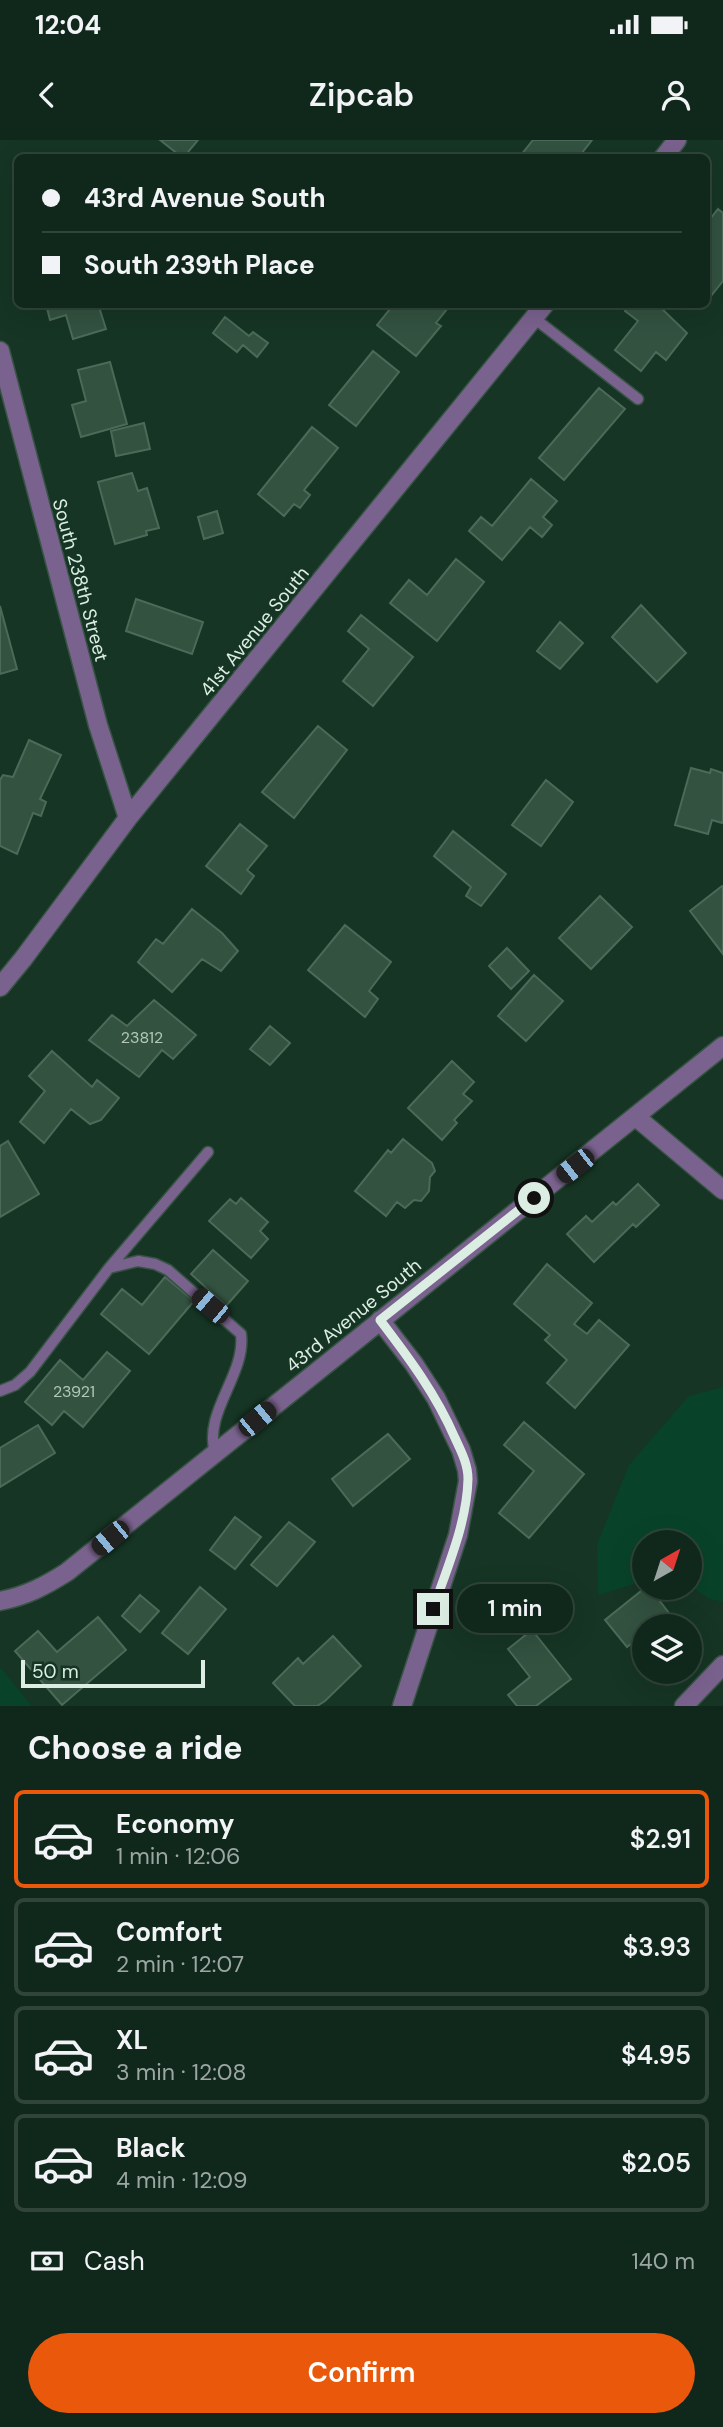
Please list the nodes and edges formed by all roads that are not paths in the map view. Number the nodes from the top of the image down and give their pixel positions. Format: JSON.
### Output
{"nodes":[{"id":1,"x":677,"y":140,"type":"edge"},
{"id":2,"x":666,"y":154,"type":"edge"},
{"id":3,"x":540,"y":312,"type":"edge"},
{"id":4,"x":0,"y":351,"type":"edge"},
{"id":5,"x":638,"y":399,"type":"dead end"},
{"id":6,"x":128,"y":818,"type":"junction"},
{"id":7,"x":0,"y":987,"type":"edge"},
{"id":8,"x":723,"y":1046,"type":"edge"},
{"id":9,"x":636,"y":1117,"type":"junction"},
{"id":10,"x":208,"y":1152,"type":"dead end"},
{"id":11,"x":723,"y":1190,"type":"edge"},
{"id":12,"x":109,"y":1268,"type":"junction"},
{"id":13,"x":380,"y":1320,"type":"junction"},
{"id":14,"x":0,"y":1391,"type":"edge"},
{"id":15,"x":215,"y":1452,"type":"junction"},
{"id":16,"x":0,"y":1601,"type":"edge"},
{"id":17,"x":723,"y":1665,"type":"edge"},
{"id":18,"x":402,"y":1706,"type":"edge"},
{"id":19,"x":684,"y":1706,"type":"edge"}],
"edges":[{"from":1,"to":2,"type":"street"},
{"from":3,"to":5,"type":"lane"},
{"from":3,"to":6,"type":"street","name":"41st Avenue South"},
{"from":4,"to":6,"type":"street","name":"South 238th Street"},
{"from":6,"to":7,"type":"street","name":"41st Avenue South"},
{"from":8,"to":9,"type":"street","name":"43rd Avenue South"},
{"from":9,"to":11,"type":"street"},
{"from":9,"to":13,"type":"street","name":"43rd Avenue South"},
{"from":10,"to":12,"type":"lane"},
{"from":12,"to":14,"type":"lane"},
{"from":12,"to":15,"type":"lane"},
{"from":13,"to":15,"type":"street","name":"43rd Avenue South"},
{"from":13,"to":18,"type":"street"},
{"from":15,"to":16,"type":"street","name":"43rd Avenue South"},
{"from":17,"to":19,"type":"street"}]}
